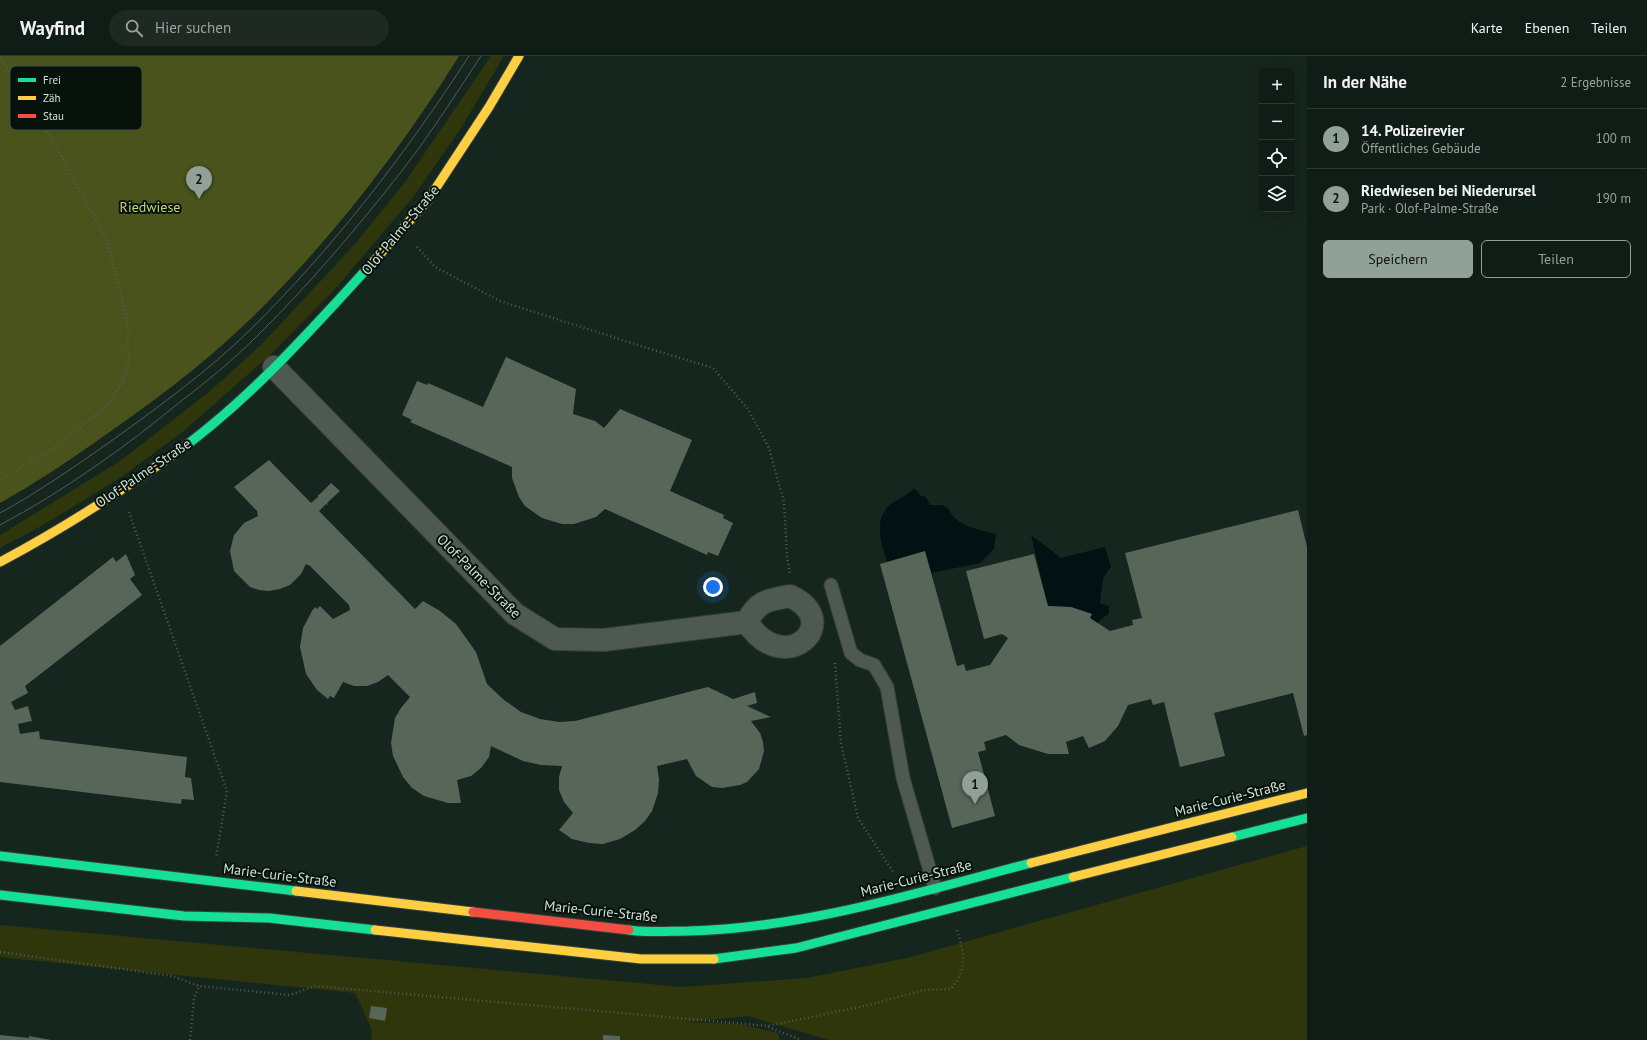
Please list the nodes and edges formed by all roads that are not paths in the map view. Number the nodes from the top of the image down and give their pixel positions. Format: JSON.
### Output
{"nodes":[{"id":1,"x":519,"y":56,"type":"edge"},
{"id":2,"x":274,"y":367,"type":"junction"},
{"id":3,"x":0,"y":562,"type":"edge"},
{"id":4,"x":831,"y":585,"type":"dead end"},
{"id":5,"x":747,"y":622,"type":"dead end"},
{"id":6,"x":1307,"y":793,"type":"edge"},
{"id":7,"x":1307,"y":818,"type":"edge"},
{"id":8,"x":0,"y":856,"type":"edge"},
{"id":9,"x":935,"y":888,"type":"junction"},
{"id":10,"x":0,"y":895,"type":"edge"}],
"edges":[{"from":1,"to":2,"type":"main road","name":"Olof-Palme-Straße"},
{"from":2,"to":3,"type":"main road","name":"Olof-Palme-Straße"},
{"from":2,"to":5,"type":"street","name":"Olof-Palme-Straße"},
{"from":4,"to":9,"type":"lane"},
{"from":6,"to":9,"type":"main road","name":"Marie-Curie-Straße"},
{"from":7,"to":10,"type":"main road"},
{"from":8,"to":9,"type":"main road","name":"Marie-Curie-Straße"}]}
